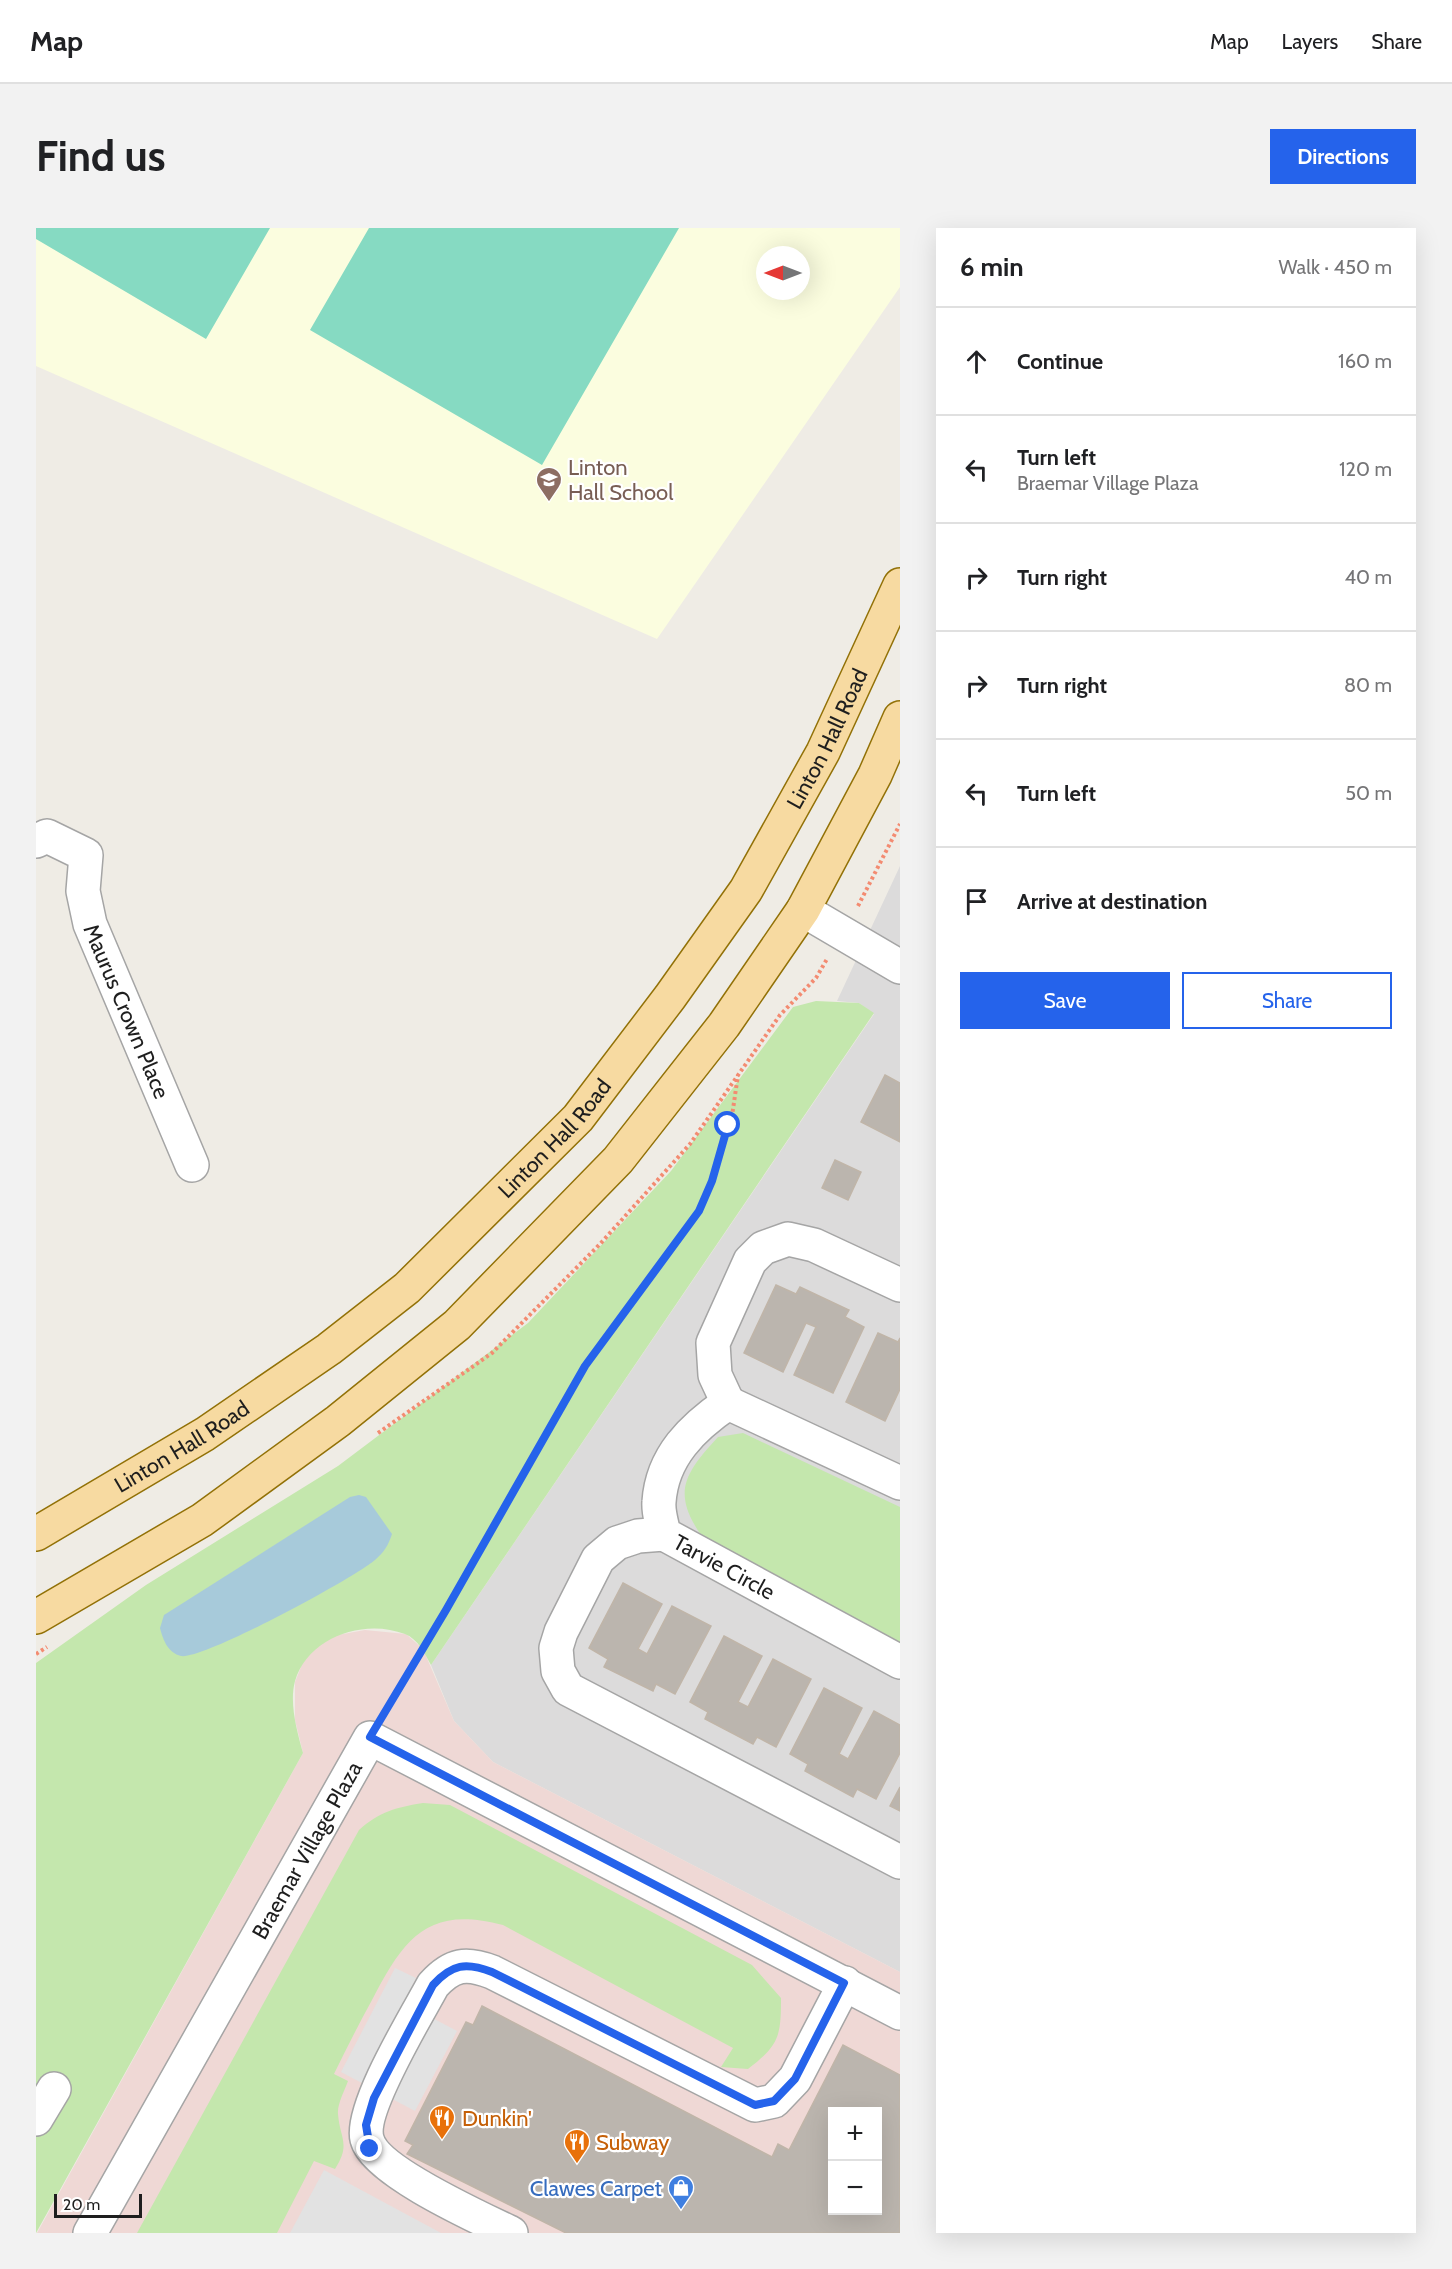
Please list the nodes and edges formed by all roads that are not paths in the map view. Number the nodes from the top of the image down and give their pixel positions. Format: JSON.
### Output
{"nodes":[{"id":1,"x":900,"y":585,"type":"edge"},
{"id":2,"x":900,"y":718,"type":"edge"},
{"id":3,"x":36,"y":841,"type":"edge"},
{"id":4,"x":803,"y":910,"type":"junction"},
{"id":5,"x":900,"y":967,"type":"edge"},
{"id":6,"x":192,"y":1165,"type":"dead end"},
{"id":7,"x":900,"y":1285,"type":"edge"},
{"id":8,"x":728,"y":1403,"type":"junction"},
{"id":9,"x":900,"y":1483,"type":"edge"},
{"id":10,"x":36,"y":1534,"type":"edge"},
{"id":11,"x":664,"y":1534,"type":"junction"},
{"id":12,"x":36,"y":1617,"type":"edge"},
{"id":13,"x":900,"y":1662,"type":"edge"},
{"id":14,"x":900,"y":1862,"type":"edge"},
{"id":15,"x":844,"y":1983,"type":"junction"},
{"id":16,"x":900,"y":2013,"type":"edge"},
{"id":17,"x":54,"y":2089,"type":"dead end"},
{"id":18,"x":36,"y":2119,"type":"edge"},
{"id":19,"x":90,"y":2233,"type":"edge"},
{"id":20,"x":511,"y":2233,"type":"edge"}],
"edges":[{"from":1,"to":10,"type":"main road","name":"Linton Hall Road"},
{"from":2,"to":4,"type":"main road"},
{"from":3,"to":6,"type":"street","name":"Maurus Crown Place"},
{"from":4,"to":5,"type":"street"},
{"from":4,"to":12,"type":"main road"},
{"from":7,"to":8,"type":"street"},
{"from":8,"to":9,"type":"street"},
{"from":8,"to":11,"type":"street","name":"Tarvie Circle"},
{"from":11,"to":13,"type":"street","name":"Tarvie Circle"},
{"from":11,"to":14,"type":"street"},
{"from":15,"to":16,"type":"street","name":"Braemar Village Plaza"},
{"from":15,"to":19,"type":"street","name":"Braemar Village Plaza"},
{"from":15,"to":20,"type":"street"},
{"from":17,"to":18,"type":"street"}]}
